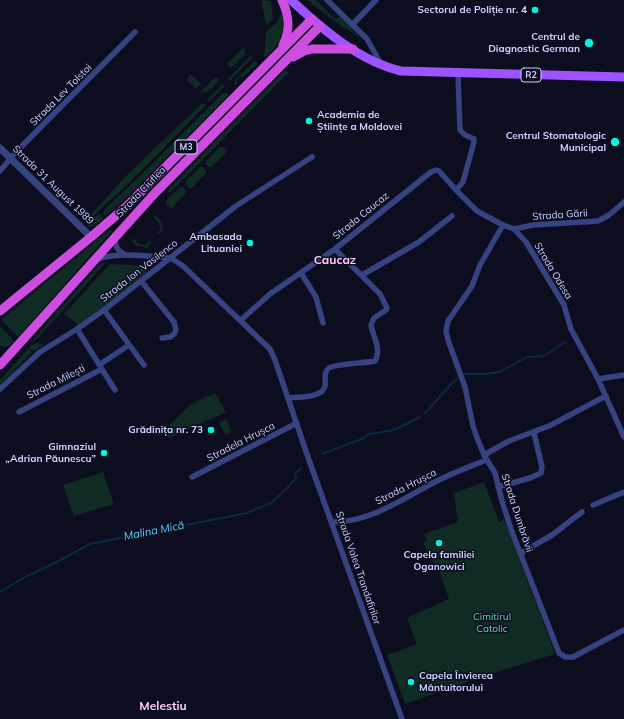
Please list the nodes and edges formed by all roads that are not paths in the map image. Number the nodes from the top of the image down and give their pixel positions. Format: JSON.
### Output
{"nodes":[{"id":1,"x":282,"y":0,"type":"edge"},
{"id":2,"x":291,"y":0,"type":"edge"},
{"id":3,"x":327,"y":0,"type":"edge"},
{"id":4,"x":376,"y":0,"type":"edge"},
{"id":5,"x":312,"y":19,"type":"junction"},
{"id":6,"x":352,"y":25,"type":"junction"},
{"id":7,"x":320,"y":26,"type":"junction"},
{"id":8,"x":135,"y":32,"type":"dead end"},
{"id":9,"x":353,"y":49,"type":"junction"},
{"id":10,"x":279,"y":53,"type":"junction"},
{"id":11,"x":286,"y":60,"type":"junction"},
{"id":12,"x":381,"y":64,"type":"junction"},
{"id":13,"x":458,"y":74,"type":"junction"},
{"id":14,"x":624,"y":77,"type":"edge"},
{"id":15,"x":0,"y":148,"type":"edge"},
{"id":16,"x":312,"y":157,"type":"dead end"},
{"id":17,"x":11,"y":159,"type":"junction"},
{"id":18,"x":436,"y":170,"type":"joint"},
{"id":19,"x":0,"y":171,"type":"edge"},
{"id":20,"x":456,"y":190,"type":"junction"},
{"id":21,"x":624,"y":202,"type":"edge"},
{"id":22,"x":452,"y":216,"type":"dead end"},
{"id":23,"x":503,"y":225,"type":"junction"},
{"id":24,"x":514,"y":229,"type":"junction"},
{"id":25,"x":115,"y":236,"type":"junction"},
{"id":26,"x":91,"y":237,"type":"junction"},
{"id":27,"x":335,"y":249,"type":"junction"},
{"id":28,"x":128,"y":255,"type":"junction"},
{"id":29,"x":169,"y":258,"type":"junction"},
{"id":30,"x":94,"y":260,"type":"junction"},
{"id":31,"x":301,"y":272,"type":"junction"},
{"id":32,"x":362,"y":275,"type":"junction"},
{"id":33,"x":141,"y":281,"type":"junction"},
{"id":34,"x":104,"y":310,"type":"junction"},
{"id":35,"x":0,"y":311,"type":"edge"},
{"id":36,"x":241,"y":320,"type":"junction"},
{"id":37,"x":323,"y":323,"type":"dead end"},
{"id":38,"x":78,"y":329,"type":"junction"},
{"id":39,"x":162,"y":338,"type":"dead end"},
{"id":40,"x":129,"y":345,"type":"junction"},
{"id":41,"x":1,"y":364,"type":"edge"},
{"id":42,"x":144,"y":365,"type":"dead end"},
{"id":43,"x":101,"y":367,"type":"junction"},
{"id":44,"x":624,"y":375,"type":"edge"},
{"id":45,"x":598,"y":379,"type":"junction"},
{"id":46,"x":0,"y":389,"type":"edge"},
{"id":47,"x":115,"y":390,"type":"dead end"},
{"id":48,"x":606,"y":396,"type":"junction"},
{"id":49,"x":288,"y":398,"type":"junction"},
{"id":50,"x":19,"y":412,"type":"dead end"},
{"id":51,"x":297,"y":423,"type":"junction"},
{"id":52,"x":534,"y":433,"type":"junction"},
{"id":53,"x":624,"y":436,"type":"edge"},
{"id":54,"x":485,"y":458,"type":"junction"},
{"id":55,"x":192,"y":477,"type":"dead end"},
{"id":56,"x":498,"y":487,"type":"junction"},
{"id":57,"x":624,"y":492,"type":"edge"},
{"id":58,"x":593,"y":506,"type":"dead end"},
{"id":59,"x":582,"y":512,"type":"dead end"},
{"id":60,"x":332,"y":522,"type":"junction"},
{"id":61,"x":521,"y":553,"type":"junction"},
{"id":62,"x":624,"y":630,"type":"edge"},
{"id":63,"x":402,"y":719,"type":"edge"}],
"edges":[{"from":1,"to":10,"type":"highway"},
{"from":2,"to":5,"type":"main road","number":"R2"},
{"from":3,"to":6,"type":"street"},
{"from":4,"to":6,"type":"street"},
{"from":5,"to":7,"type":"main road","number":"R2"},
{"from":5,"to":10,"type":"highway","name":"Strada Ciuflea","number":"M3"},
{"from":6,"to":12,"type":"street"},
{"from":7,"to":9,"type":"main road","number":"R2"},
{"from":7,"to":11,"type":"highway","name":"Strada Ciuflea","number":"M3"},
{"from":8,"to":17,"type":"street","name":"Strada Lev Tolstoi"},
{"from":9,"to":11,"type":"highway"},
{"from":9,"to":12,"type":"main road","number":"R2"},
{"from":10,"to":26,"type":"highway","name":"Strada Ciuflea","number":"M3"},
{"from":11,"to":25,"type":"highway","name":"Strada Ciuflea","number":"M3"},
{"from":12,"to":13,"type":"main road","number":"R2"},
{"from":13,"to":14,"type":"main road","number":"R2"},
{"from":13,"to":20,"type":"street"},
{"from":15,"to":17,"type":"street","name":"Strada 31 August 1989"},
{"from":16,"to":29,"type":"street","name":"Strada Ion Vasilenco"},
{"from":17,"to":19,"type":"street","name":"Strada Lev Tolstoi"},
{"from":17,"to":26,"type":"street","name":"Strada 31 August 1989"},
{"from":18,"to":20,"type":"street","name":"Strada Odesa"},
{"from":18,"to":27,"type":"street","name":"Strada Caucaz"},
{"from":20,"to":23,"type":"street","name":"Strada Odesa"},
{"from":21,"to":24,"type":"street","name":"Strada Gării"},
{"from":22,"to":32,"type":"street"},
{"from":23,"to":24,"type":"street","name":"Strada Odesa"},
{"from":23,"to":54,"type":"street","name":"Strada Dumbrăvii"},
{"from":24,"to":45,"type":"street","name":"Strada Odesa"},
{"from":25,"to":28,"type":"street"},
{"from":25,"to":30,"type":"highway","name":"Strada Ciuflea","number":"M3"},
{"from":26,"to":35,"type":"highway","name":"Strada Ciuflea","number":"M3"},
{"from":27,"to":31,"type":"street","name":"Strada Caucaz"},
{"from":27,"to":32,"type":"street"},
{"from":28,"to":29,"type":"street"},
{"from":28,"to":30,"type":"street"},
{"from":29,"to":33,"type":"street","name":"Strada Ion Vasilenco"},
{"from":29,"to":36,"type":"street"},
{"from":30,"to":41,"type":"highway","name":"Strada Ciuflea","number":"M3"},
{"from":31,"to":36,"type":"street","name":"Strada Caucaz"},
{"from":31,"to":37,"type":"street"},
{"from":32,"to":49,"type":"street"},
{"from":33,"to":34,"type":"street","name":"Strada Ion Vasilenco"},
{"from":33,"to":39,"type":"street"},
{"from":34,"to":38,"type":"street","name":"Strada Ion Vasilenco"},
{"from":34,"to":40,"type":"street"},
{"from":36,"to":49,"type":"street"},
{"from":38,"to":43,"type":"street","name":"Strada Milești"},
{"from":38,"to":46,"type":"street","name":"Strada Ion Vasilenco"},
{"from":40,"to":42,"type":"street"},
{"from":40,"to":43,"type":"street","name":"Strada Milești"},
{"from":43,"to":47,"type":"street","name":"Strada Milești"},
{"from":43,"to":50,"type":"street","name":"Strada Milești"},
{"from":44,"to":45,"type":"street"},
{"from":45,"to":48,"type":"street","name":"Strada Odesa"},
{"from":48,"to":52,"type":"street","name":"Strada Hrușca"},
{"from":48,"to":53,"type":"street","name":"Strada Odesa"},
{"from":49,"to":51,"type":"street"},
{"from":51,"to":55,"type":"street","name":"Stradela Hrușca"},
{"from":51,"to":60,"type":"street","name":"Strada Valea Trandafirilor"},
{"from":52,"to":54,"type":"street","name":"Strada Hrușca"},
{"from":52,"to":56,"type":"street"},
{"from":54,"to":56,"type":"street","name":"Strada Dumbrăvii"},
{"from":54,"to":60,"type":"street","name":"Strada Hrușca"},
{"from":56,"to":61,"type":"street","name":"Strada Dumbrăvii"},
{"from":57,"to":58,"type":"street"},
{"from":59,"to":61,"type":"street"},
{"from":60,"to":63,"type":"street","name":"Strada Valea Trandafirilor"},
{"from":61,"to":62,"type":"street","name":"Strada Dumbrăvii"}]}
